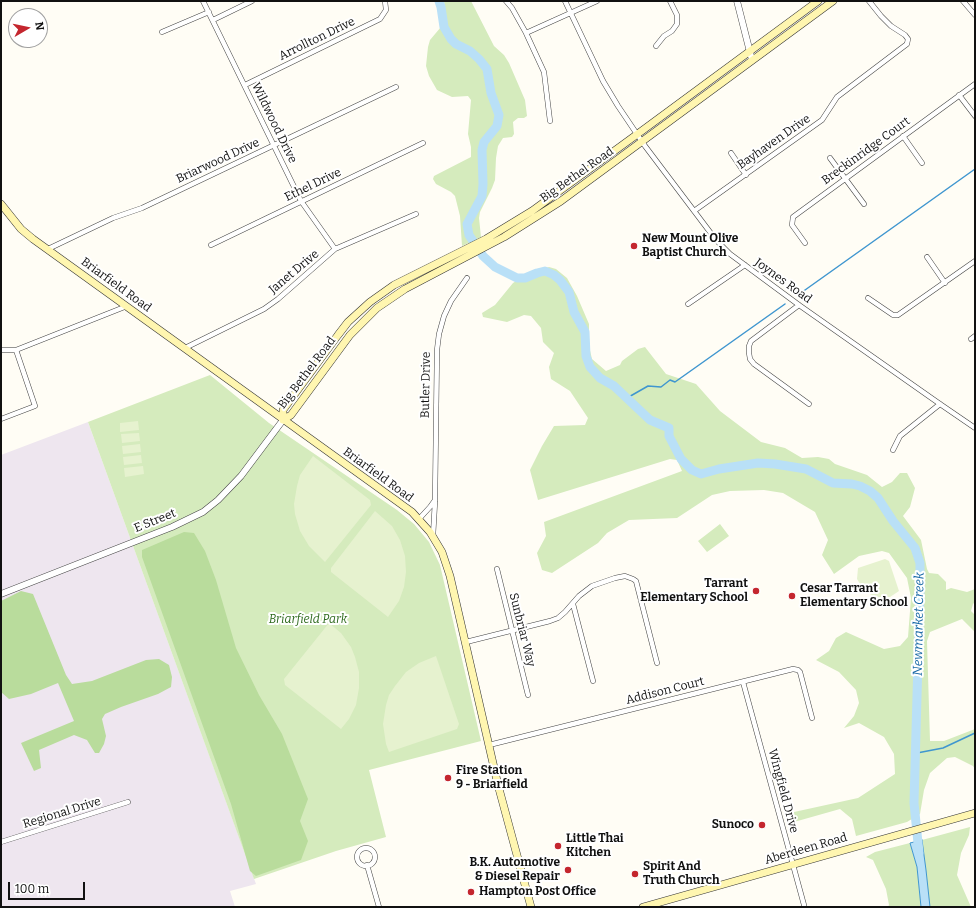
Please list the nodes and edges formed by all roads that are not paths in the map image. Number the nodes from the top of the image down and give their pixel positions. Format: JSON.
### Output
{"nodes":[{"id":1,"x":204,"y":1,"type":"edge"},
{"id":2,"x":252,"y":1,"type":"edge"},
{"id":3,"x":385,"y":1,"type":"edge"},
{"id":4,"x":506,"y":1,"type":"edge"},
{"id":5,"x":565,"y":1,"type":"edge"},
{"id":6,"x":597,"y":1,"type":"edge"},
{"id":7,"x":670,"y":1,"type":"edge"},
{"id":8,"x":737,"y":1,"type":"edge"},
{"id":9,"x":818,"y":1,"type":"edge"},
{"id":10,"x":833,"y":1,"type":"edge"},
{"id":11,"x":870,"y":1,"type":"edge"},
{"id":12,"x":963,"y":1,"type":"edge"},
{"id":13,"x":209,"y":12,"type":"junction"},
{"id":14,"x":570,"y":12,"type":"junction"},
{"id":15,"x":975,"y":15,"type":"edge"},
{"id":16,"x":213,"y":20,"type":"junction"},
{"id":17,"x":162,"y":32,"type":"dead end"},
{"id":18,"x":526,"y":33,"type":"junction"},
{"id":19,"x":656,"y":46,"type":"dead end"},
{"id":20,"x":750,"y":51,"type":"junction"},
{"id":21,"x":752,"y":60,"type":"junction"},
{"id":22,"x":975,"y":84,"type":"edge"},
{"id":23,"x":244,"y":85,"type":"junction"},
{"id":24,"x":396,"y":88,"type":"dead end"},
{"id":25,"x":959,"y":95,"type":"junction"},
{"id":26,"x":975,"y":116,"type":"edge"},
{"id":27,"x":550,"y":120,"type":"dead end"},
{"id":28,"x":637,"y":135,"type":"junction"},
{"id":29,"x":903,"y":136,"type":"junction"},
{"id":30,"x":642,"y":142,"type":"junction"},
{"id":31,"x":423,"y":143,"type":"dead end"},
{"id":32,"x":274,"y":146,"type":"junction"},
{"id":33,"x":731,"y":153,"type":"dead end"},
{"id":34,"x":830,"y":158,"type":"dead end"},
{"id":35,"x":922,"y":163,"type":"dead end"},
{"id":36,"x":746,"y":174,"type":"junction"},
{"id":37,"x":845,"y":178,"type":"junction"},
{"id":38,"x":301,"y":202,"type":"junction"},
{"id":39,"x":1,"y":204,"type":"edge"},
{"id":40,"x":864,"y":204,"type":"dead end"},
{"id":41,"x":694,"y":211,"type":"junction"},
{"id":42,"x":416,"y":214,"type":"dead end"},
{"id":43,"x":487,"y":242,"type":"junction"},
{"id":44,"x":805,"y":243,"type":"dead end"},
{"id":45,"x":211,"y":245,"type":"dead end"},
{"id":46,"x":48,"y":250,"type":"junction"},
{"id":47,"x":335,"y":250,"type":"junction"},
{"id":48,"x":927,"y":257,"type":"dead end"},
{"id":49,"x":975,"y":261,"type":"edge"},
{"id":50,"x":745,"y":265,"type":"junction"},
{"id":51,"x":467,"y":278,"type":"dead end"},
{"id":52,"x":945,"y":283,"type":"junction"},
{"id":53,"x":868,"y":298,"type":"dead end"},
{"id":54,"x":688,"y":304,"type":"dead end"},
{"id":55,"x":799,"y":305,"type":"junction"},
{"id":56,"x":126,"y":306,"type":"junction"},
{"id":57,"x":185,"y":348,"type":"junction"},
{"id":58,"x":1,"y":350,"type":"edge"},
{"id":59,"x":16,"y":350,"type":"junction"},
{"id":60,"x":809,"y":404,"type":"dead end"},
{"id":61,"x":940,"y":404,"type":"junction"},
{"id":62,"x":1,"y":419,"type":"edge"},
{"id":63,"x":283,"y":420,"type":"junction"},
{"id":64,"x":975,"y":428,"type":"edge"},
{"id":65,"x":893,"y":450,"type":"dead end"},
{"id":66,"x":435,"y":500,"type":"junction"},
{"id":67,"x":419,"y":519,"type":"junction"},
{"id":68,"x":433,"y":536,"type":"junction"},
{"id":69,"x":497,"y":569,"type":"dead end"},
{"id":70,"x":1,"y":594,"type":"edge"},
{"id":71,"x":573,"y":604,"type":"junction"},
{"id":72,"x":512,"y":631,"type":"junction"},
{"id":73,"x":466,"y":642,"type":"junction"},
{"id":74,"x":657,"y":663,"type":"dead end"},
{"id":75,"x":593,"y":681,"type":"dead end"},
{"id":76,"x":743,"y":682,"type":"junction"},
{"id":77,"x":528,"y":695,"type":"dead end"},
{"id":78,"x":812,"y":718,"type":"dead end"},
{"id":79,"x":489,"y":744,"type":"junction"},
{"id":80,"x":128,"y":802,"type":"dead end"},
{"id":81,"x":975,"y":813,"type":"edge"},
{"id":82,"x":1,"y":842,"type":"edge"},
{"id":83,"x":793,"y":864,"type":"junction"},
{"id":84,"x":367,"y":865,"type":"dead end"},
{"id":85,"x":804,"y":905,"type":"dead end"},
{"id":86,"x":379,"y":907,"type":"edge"},
{"id":87,"x":531,"y":907,"type":"edge"},
{"id":88,"x":643,"y":907,"type":"edge"}],
"edges":[{"from":1,"to":13,"type":"street","name":"Wildwood Drive"},
{"from":2,"to":16,"type":"street"},
{"from":3,"to":23,"type":"street","name":"Arrollton Drive"},
{"from":4,"to":18,"type":"street"},
{"from":5,"to":14,"type":"street","name":"Joynes Road"},
{"from":6,"to":14,"type":"street"},
{"from":7,"to":19,"type":"street"},
{"from":8,"to":20,"type":"street"},
{"from":9,"to":20,"type":"main road","name":"Big Bethel Road"},
{"from":10,"to":21,"type":"main road","name":"Big Bethel Road"},
{"from":11,"to":36,"type":"street","name":"Bayhaven Drive"},
{"from":12,"to":15,"type":"street"},
{"from":13,"to":16,"type":"street","name":"Wildwood Drive"},
{"from":13,"to":17,"type":"street"},
{"from":14,"to":18,"type":"street"},
{"from":14,"to":28,"type":"street","name":"Joynes Road"},
{"from":16,"to":23,"type":"street","name":"Wildwood Drive"},
{"from":18,"to":27,"type":"street"},
{"from":20,"to":21,"type":"street"},
{"from":20,"to":28,"type":"main road","name":"Big Bethel Road"},
{"from":21,"to":30,"type":"main road","name":"Big Bethel Road"},
{"from":22,"to":25,"type":"street","name":"Breckinridge Court"},
{"from":23,"to":32,"type":"street","name":"Wildwood Drive"},
{"from":24,"to":32,"type":"street","name":"Briarwood Drive"},
{"from":25,"to":26,"type":"street"},
{"from":25,"to":29,"type":"street","name":"Breckinridge Court"},
{"from":28,"to":30,"type":"street","name":"Joynes Road"},
{"from":28,"to":43,"type":"main road","name":"Big Bethel Road"},
{"from":29,"to":35,"type":"street"},
{"from":29,"to":37,"type":"street","name":"Breckinridge Court"},
{"from":30,"to":41,"type":"street","name":"Joynes Road"},
{"from":30,"to":43,"type":"main road","name":"Big Bethel Road"},
{"from":31,"to":38,"type":"street","name":"Ethel Drive"},
{"from":32,"to":38,"type":"street","name":"Wildwood Drive"},
{"from":32,"to":46,"type":"street","name":"Briarwood Drive"},
{"from":33,"to":36,"type":"street"},
{"from":34,"to":37,"type":"street"},
{"from":36,"to":41,"type":"street","name":"Bayhaven Drive"},
{"from":37,"to":40,"type":"street"},
{"from":37,"to":44,"type":"street","name":"Breckinridge Court"},
{"from":38,"to":45,"type":"street","name":"Ethel Drive"},
{"from":38,"to":47,"type":"street","name":"Wildwood Drive"},
{"from":39,"to":46,"type":"main road","name":"Briarfield Road"},
{"from":41,"to":50,"type":"street","name":"Joynes Road"},
{"from":42,"to":47,"type":"street","name":"Janet Drive"},
{"from":43,"to":63,"type":"main road","name":"Big Bethel Road"},
{"from":46,"to":56,"type":"main road","name":"Briarfield Road"},
{"from":47,"to":57,"type":"street","name":"Janet Drive"},
{"from":48,"to":52,"type":"street"},
{"from":49,"to":52,"type":"street"},
{"from":50,"to":54,"type":"street"},
{"from":50,"to":55,"type":"street","name":"Joynes Road"},
{"from":51,"to":66,"type":"street","name":"Butler Drive"},
{"from":52,"to":53,"type":"street"},
{"from":55,"to":60,"type":"street"},
{"from":55,"to":61,"type":"street","name":"Joynes Road"},
{"from":56,"to":57,"type":"main road","name":"Briarfield Road"},
{"from":56,"to":59,"type":"street"},
{"from":57,"to":63,"type":"main road","name":"Briarfield Road"},
{"from":58,"to":59,"type":"street"},
{"from":59,"to":62,"type":"street"},
{"from":61,"to":64,"type":"street","name":"Joynes Road"},
{"from":61,"to":65,"type":"street"},
{"from":63,"to":67,"type":"main road","name":"Briarfield Road"},
{"from":63,"to":70,"type":"street","name":"E Street"},
{"from":66,"to":67,"type":"street"},
{"from":66,"to":68,"type":"street","name":"Butler Drive"},
{"from":67,"to":68,"type":"main road","name":"Briarfield Road"},
{"from":68,"to":73,"type":"main road","name":"Briarfield Road"},
{"from":69,"to":72,"type":"street","name":"Sunbriar Way"},
{"from":71,"to":72,"type":"street"},
{"from":71,"to":74,"type":"street"},
{"from":71,"to":75,"type":"street"},
{"from":72,"to":73,"type":"street"},
{"from":72,"to":77,"type":"street","name":"Sunbriar Way"},
{"from":73,"to":79,"type":"main road","name":"Briarfield Road"},
{"from":76,"to":78,"type":"street","name":"Addison Court"},
{"from":76,"to":79,"type":"street","name":"Addison Court"},
{"from":76,"to":83,"type":"street","name":"Wingfield Drive"},
{"from":79,"to":87,"type":"main road","name":"Briarfield Road"},
{"from":80,"to":82,"type":"street","name":"Regional Drive"},
{"from":81,"to":83,"type":"main road","name":"Aberdeen Road"},
{"from":83,"to":85,"type":"street","name":"Wingfield Drive"},
{"from":83,"to":88,"type":"main road","name":"Aberdeen Road"},
{"from":84,"to":86,"type":"street"}]}
